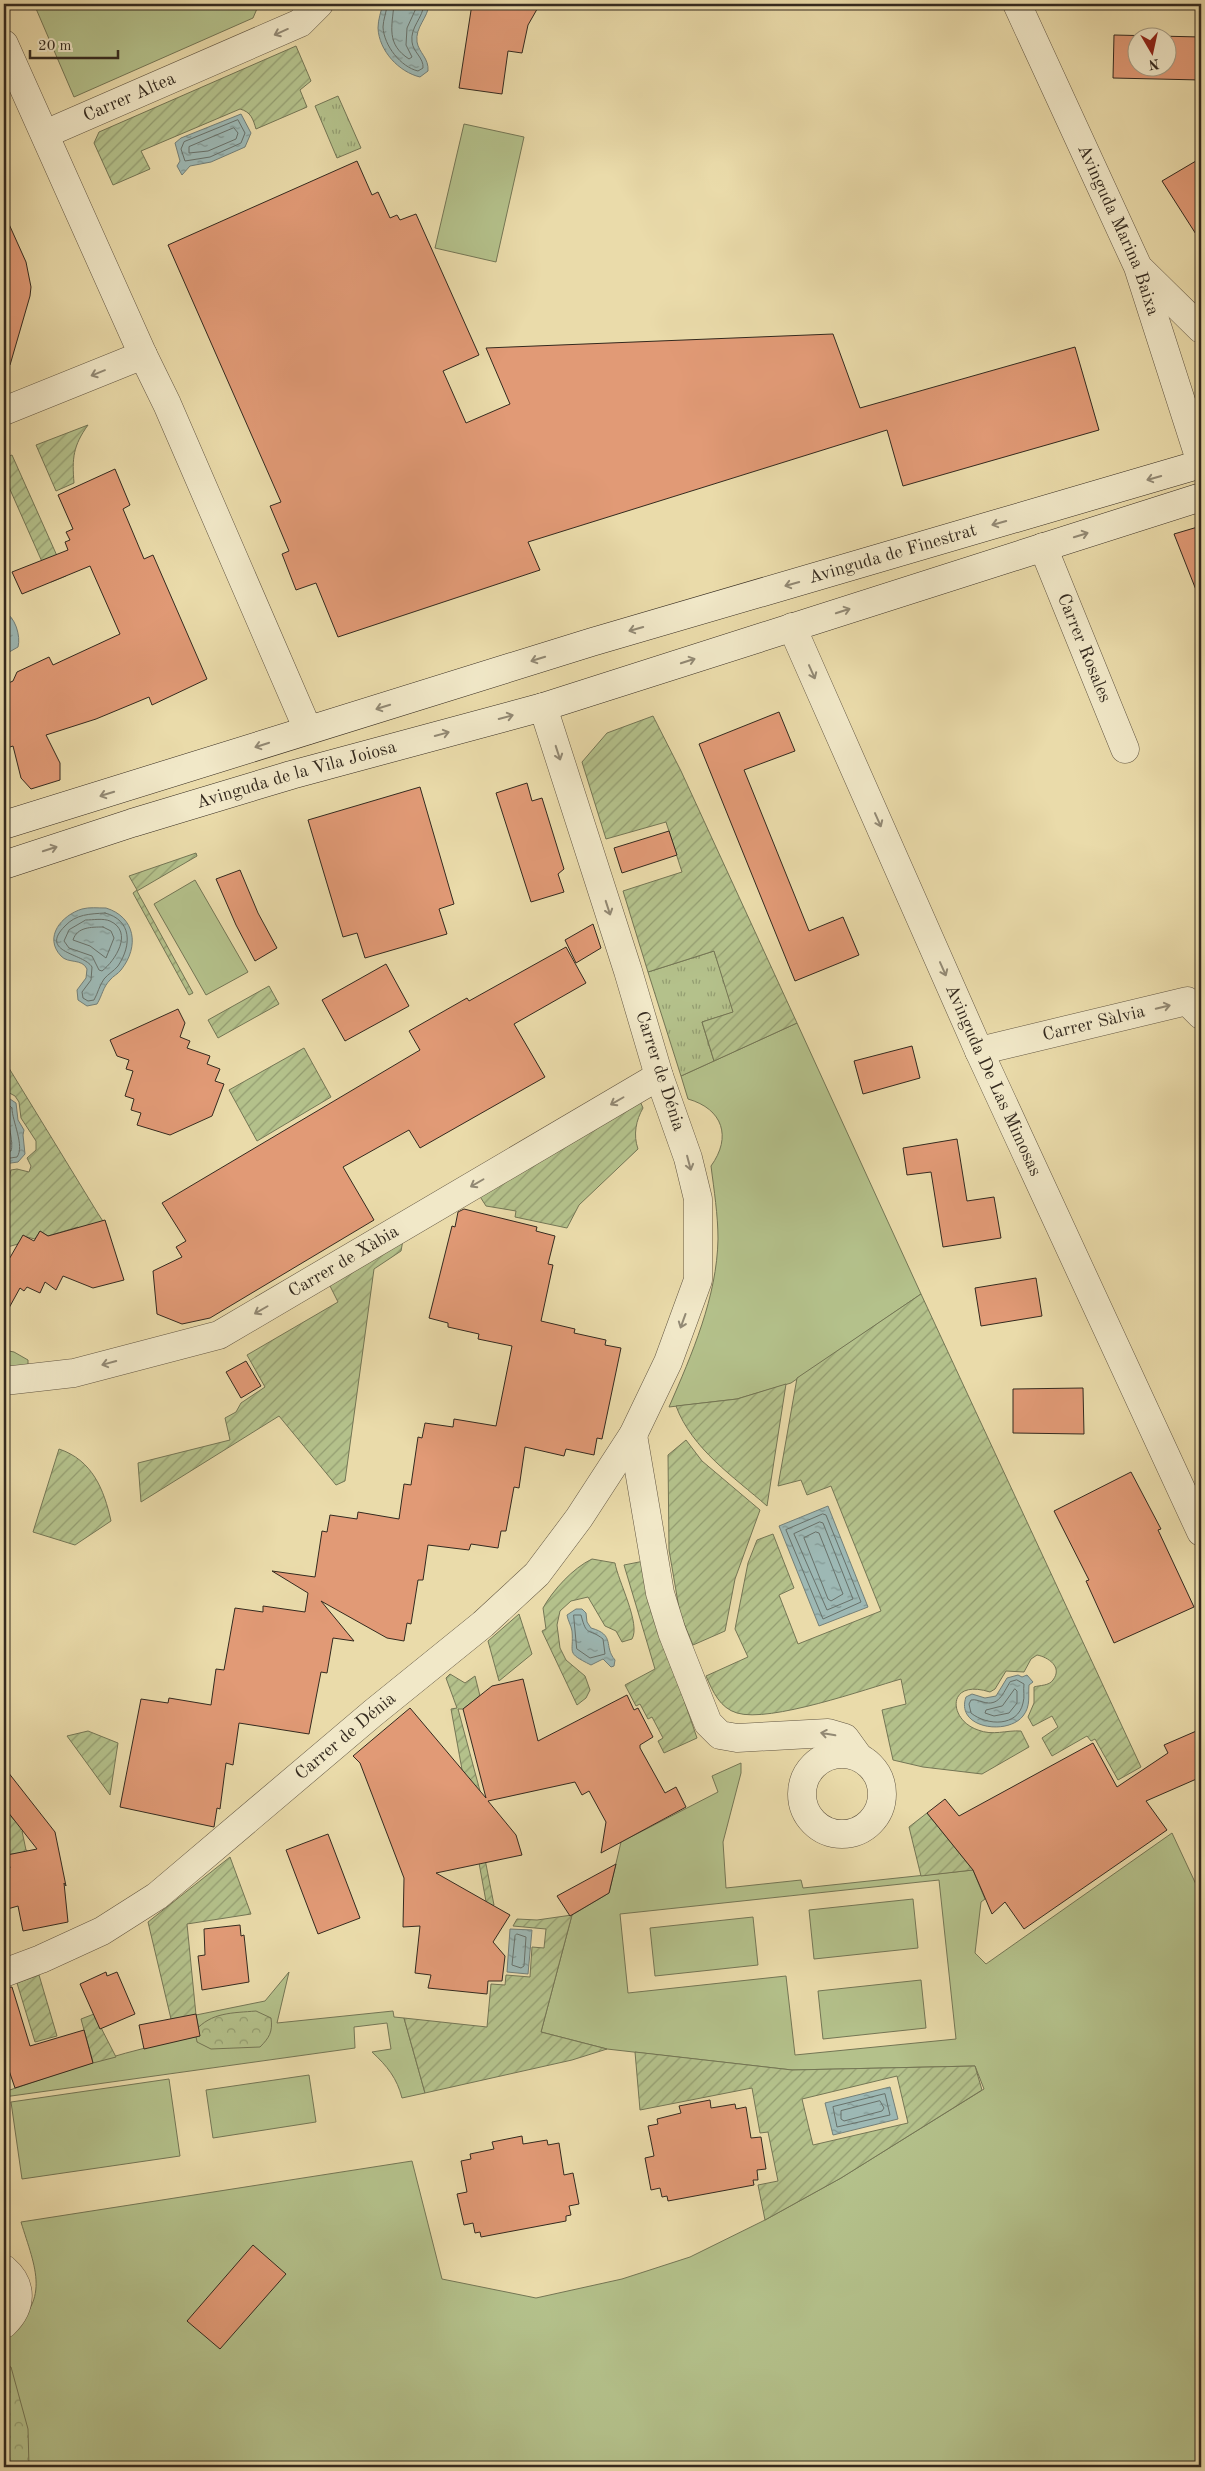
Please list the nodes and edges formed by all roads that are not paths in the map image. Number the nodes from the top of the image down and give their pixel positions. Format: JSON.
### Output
{"nodes":[{"id":1,"x":319,"y":4,"type":"edge"},
{"id":2,"x":1017,"y":4,"type":"edge"},
{"id":3,"x":4,"y":44,"type":"edge"},
{"id":4,"x":45,"y":134,"type":"junction"},
{"id":5,"x":1138,"y":267,"type":"junction"},
{"id":6,"x":1201,"y":329,"type":"edge"},
{"id":7,"x":143,"y":355,"type":"junction"},
{"id":8,"x":4,"y":411,"type":"edge"},
{"id":9,"x":1201,"y":464,"type":"edge"},
{"id":10,"x":1201,"y":497,"type":"edge"},
{"id":11,"x":1201,"y":507,"type":"edge"},
{"id":12,"x":1166,"y":508,"type":"junction"},
{"id":13,"x":1043,"y":547,"type":"junction"},
{"id":14,"x":792,"y":627,"type":"junction"},
{"id":15,"x":585,"y":645,"type":"joint"},
{"id":16,"x":592,"y":692,"type":"joint"},
{"id":17,"x":542,"y":707,"type":"junction"},
{"id":18,"x":311,"y":738,"type":"junction"},
{"id":19,"x":1125,"y":749,"type":"dead end"},
{"id":20,"x":361,"y":756,"type":"junction"},
{"id":21,"x":291,"y":775,"type":"junction"},
{"id":22,"x":4,"y":825,"type":"edge"},
{"id":23,"x":4,"y":864,"type":"edge"},
{"id":24,"x":1201,"y":1015,"type":"edge"},
{"id":25,"x":979,"y":1051,"type":"junction"},
{"id":26,"x":659,"y":1076,"type":"junction"},
{"id":27,"x":4,"y":1381,"type":"edge"},
{"id":28,"x":633,"y":1435,"type":"junction"},
{"id":29,"x":1201,"y":1532,"type":"edge"},
{"id":30,"x":788,"y":1734,"type":"junction"},
{"id":31,"x":858,"y":1756,"type":"junction"},
{"id":32,"x":811,"y":1767,"type":"junction"},
{"id":33,"x":4,"y":1973,"type":"edge"},
{"id":34,"x":4,"y":2269,"type":"edge"},
{"id":35,"x":4,"y":2324,"type":"edge"}],
"edges":[{"from":1,"to":4,"type":"street","name":"Carrer Altea","one_way":true},
{"from":2,"to":5,"type":"street","name":"Avinguda Marina Baixa"},
{"from":3,"to":4,"type":"street"},
{"from":4,"to":7,"type":"street"},
{"from":5,"to":6,"type":"street"},
{"from":5,"to":9,"type":"street","name":"Avinguda Marina Baixa"},
{"from":7,"to":8,"type":"street","one_way":true},
{"from":7,"to":18,"type":"street"},
{"from":9,"to":12,"type":"street"},
{"from":9,"to":15,"type":"street","name":"Avinguda de Finestrat","one_way":true},
{"from":10,"to":12,"type":"street","name":"Avinguda de Finestrat"},
{"from":11,"to":12,"type":"street"},
{"from":13,"to":12,"type":"street","name":"Avinguda de Finestrat","one_way":true},
{"from":14,"to":13,"type":"street","name":"Avinguda de Finestrat","one_way":true},
{"from":13,"to":19,"type":"street","name":"Carrer Rosales"},
{"from":16,"to":14,"type":"street","name":"Avinguda de Finestrat","one_way":true},
{"from":14,"to":25,"type":"street","name":"Avinguda De Las Mimosas","one_way":true},
{"from":15,"to":18,"type":"street","name":"Avinguda de la Vila Joiosa","one_way":true},
{"from":16,"to":17,"type":"street","name":"Avinguda de la Vila Joiosa"},
{"from":20,"to":17,"type":"street","name":"Avinguda de la Vila Joiosa","one_way":true},
{"from":17,"to":26,"type":"street","name":"Carrer de Dénia","one_way":true},
{"from":18,"to":20,"type":"street","name":"Avinguda de la Vila Joiosa"},
{"from":18,"to":21,"type":"street","name":"Avinguda de la Vila Joiosa"},
{"from":18,"to":22,"type":"street","name":"Avinguda de la Vila Joiosa","one_way":true},
{"from":20,"to":21,"type":"street","name":"Avinguda de la Vila Joiosa"},
{"from":23,"to":21,"type":"street","name":"Avinguda de la Vila Joiosa","one_way":true},
{"from":25,"to":24,"type":"street","name":"Carrer Sàlvia","one_way":true},
{"from":25,"to":29,"type":"street","name":"Avinguda De Las Mimosas"},
{"from":26,"to":27,"type":"street","name":"Carrer de Xàbia","one_way":true},
{"from":26,"to":28,"type":"street","name":"Carrer de Dénia","one_way":true},
{"from":28,"to":30,"type":"street"},
{"from":28,"to":33,"type":"street","name":"Carrer de Dénia"},
{"from":31,"to":30,"type":"street","one_way":true},
{"from":30,"to":32,"type":"street"},
{"from":31,"to":32,"type":"street"},
{"from":31,"to":32,"type":"street"},
{"from":34,"to":35,"type":"street"}]}
